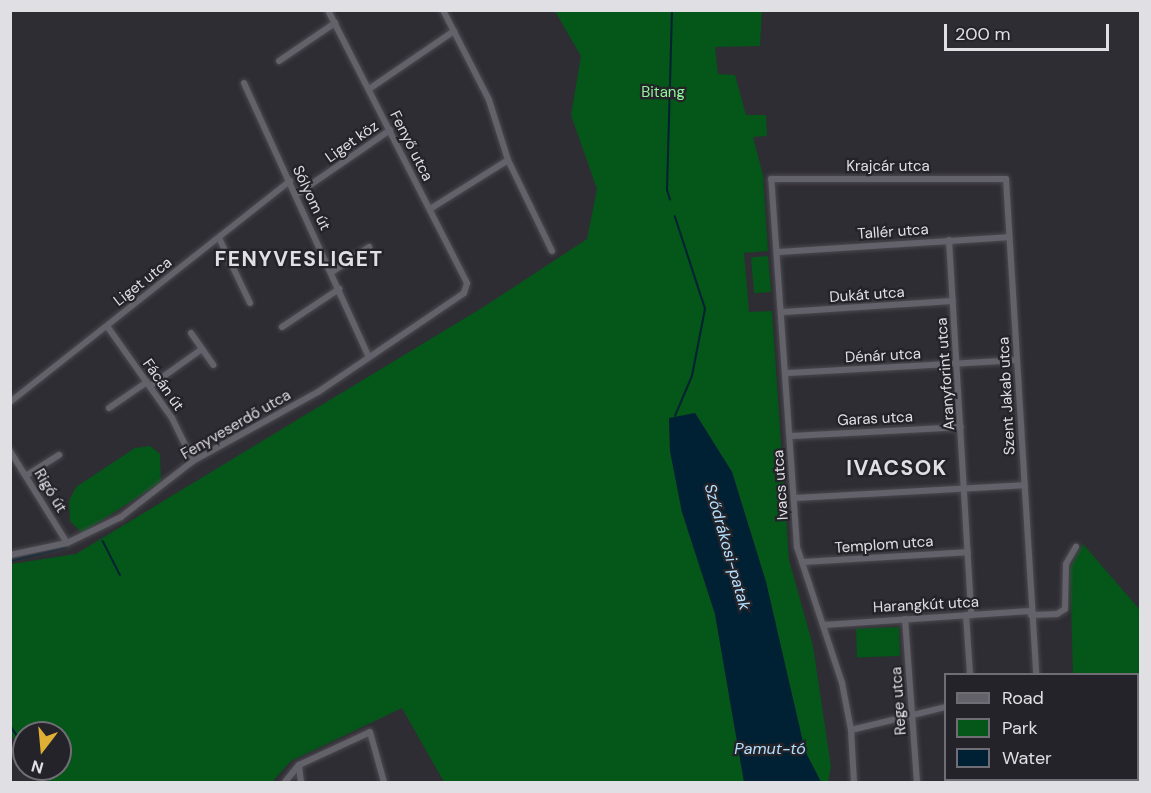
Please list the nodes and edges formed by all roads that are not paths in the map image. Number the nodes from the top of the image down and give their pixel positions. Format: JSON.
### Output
{"nodes":[{"id":1,"x":328,"y":10,"type":"edge"},
{"id":2,"x":443,"y":10,"type":"edge"},
{"id":3,"x":335,"y":23,"type":"junction"},
{"id":4,"x":454,"y":31,"type":"junction"},
{"id":5,"x":279,"y":61,"type":"dead end"},
{"id":6,"x":244,"y":83,"type":"dead end"},
{"id":7,"x":369,"y":89,"type":"junction"},
{"id":8,"x":390,"y":130,"type":"junction"},
{"id":9,"x":508,"y":160,"type":"junction"},
{"id":10,"x":771,"y":179,"type":"joint"},
{"id":11,"x":1006,"y":179,"type":"joint"},
{"id":12,"x":290,"y":181,"type":"junction"},
{"id":13,"x":297,"y":194,"type":"junction"},
{"id":14,"x":430,"y":209,"type":"junction"},
{"id":15,"x":1009,"y":237,"type":"junction"},
{"id":16,"x":219,"y":238,"type":"junction"},
{"id":17,"x":950,"y":240,"type":"junction"},
{"id":18,"x":369,"y":247,"type":"dead end"},
{"id":19,"x":552,"y":251,"type":"dead end"},
{"id":20,"x":778,"y":252,"type":"junction"},
{"id":21,"x":332,"y":272,"type":"junction"},
{"id":22,"x":339,"y":290,"type":"junction"},
{"id":23,"x":464,"y":293,"type":"joint"},
{"id":24,"x":953,"y":302,"type":"junction"},
{"id":25,"x":250,"y":303,"type":"dead end"},
{"id":26,"x":783,"y":312,"type":"junction"},
{"id":27,"x":107,"y":326,"type":"junction"},
{"id":28,"x":282,"y":327,"type":"dead end"},
{"id":29,"x":191,"y":333,"type":"dead end"},
{"id":30,"x":202,"y":349,"type":"junction"},
{"id":31,"x":369,"y":357,"type":"junction"},
{"id":32,"x":1017,"y":360,"type":"junction"},
{"id":33,"x":958,"y":364,"type":"junction"},
{"id":34,"x":213,"y":365,"type":"dead end"},
{"id":35,"x":786,"y":373,"type":"junction"},
{"id":36,"x":148,"y":384,"type":"junction"},
{"id":37,"x":10,"y":402,"type":"edge"},
{"id":38,"x":109,"y":408,"type":"dead end"},
{"id":39,"x":961,"y":427,"type":"junction"},
{"id":40,"x":790,"y":436,"type":"junction"},
{"id":41,"x":10,"y":451,"type":"edge"},
{"id":42,"x":59,"y":454,"type":"dead end"},
{"id":43,"x":193,"y":461,"type":"junction"},
{"id":44,"x":27,"y":475,"type":"junction"},
{"id":45,"x":1025,"y":485,"type":"junction"},
{"id":46,"x":965,"y":489,"type":"junction"},
{"id":47,"x":794,"y":498,"type":"junction"},
{"id":48,"x":67,"y":543,"type":"junction"},
{"id":49,"x":1076,"y":548,"type":"dead end"},
{"id":50,"x":968,"y":552,"type":"junction"},
{"id":51,"x":10,"y":555,"type":"edge"},
{"id":52,"x":802,"y":562,"type":"junction"},
{"id":53,"x":1031,"y":613,"type":"junction"},
{"id":54,"x":968,"y":615,"type":"junction"},
{"id":55,"x":905,"y":619,"type":"junction"},
{"id":56,"x":823,"y":625,"type":"junction"},
{"id":57,"x":970,"y":673,"type":"edge"},
{"id":58,"x":1036,"y":673,"type":"edge"},
{"id":59,"x":944,"y":707,"type":"edge"},
{"id":60,"x":912,"y":714,"type":"junction"},
{"id":61,"x":851,"y":730,"type":"junction"},
{"id":62,"x":299,"y":765,"type":"junction"},
{"id":63,"x":285,"y":783,"type":"edge"},
{"id":64,"x":301,"y":783,"type":"edge"},
{"id":65,"x":384,"y":783,"type":"edge"},
{"id":66,"x":854,"y":783,"type":"edge"},
{"id":67,"x":917,"y":783,"type":"edge"}],
"edges":[{"from":1,"to":3,"type":"street","name":"Fenyő utca"},
{"from":2,"to":4,"type":"street"},
{"from":3,"to":5,"type":"street"},
{"from":3,"to":7,"type":"street","name":"Fenyő utca"},
{"from":4,"to":7,"type":"street"},
{"from":4,"to":9,"type":"street"},
{"from":6,"to":12,"type":"street","name":"Sólyom út"},
{"from":7,"to":8,"type":"street","name":"Fenyő utca"},
{"from":8,"to":13,"type":"street","name":"Liget köz"},
{"from":8,"to":14,"type":"street","name":"Fenyő utca"},
{"from":9,"to":14,"type":"street"},
{"from":9,"to":19,"type":"street"},
{"from":10,"to":11,"type":"street","name":"Krajcár utca"},
{"from":10,"to":20,"type":"street","name":"Ivacs utca"},
{"from":11,"to":15,"type":"street","name":"Szent Jakab utca"},
{"from":12,"to":13,"type":"street","name":"Sólyom út"},
{"from":12,"to":16,"type":"street","name":"Liget utca"},
{"from":13,"to":21,"type":"street","name":"Sólyom út"},
{"from":14,"to":23,"type":"street","name":"Fenyő utca"},
{"from":15,"to":17,"type":"street","name":"Tallér utca"},
{"from":15,"to":32,"type":"street","name":"Szent Jakab utca"},
{"from":16,"to":25,"type":"street"},
{"from":16,"to":27,"type":"street","name":"Liget utca"},
{"from":17,"to":20,"type":"street","name":"Tallér utca"},
{"from":17,"to":24,"type":"street","name":"Aranyforint utca"},
{"from":18,"to":21,"type":"street"},
{"from":20,"to":26,"type":"street","name":"Ivacs utca"},
{"from":21,"to":22,"type":"street","name":"Sólyom út"},
{"from":22,"to":28,"type":"street"},
{"from":22,"to":31,"type":"street","name":"Sólyom út"},
{"from":23,"to":31,"type":"street","name":"Fenyveserdő utca"},
{"from":24,"to":26,"type":"street","name":"Dukát utca"},
{"from":24,"to":33,"type":"street","name":"Aranyforint utca"},
{"from":26,"to":35,"type":"street","name":"Ivacs utca"},
{"from":27,"to":36,"type":"street","name":"Fácán út"},
{"from":27,"to":37,"type":"street","name":"Liget utca"},
{"from":29,"to":30,"type":"street"},
{"from":30,"to":34,"type":"street"},
{"from":30,"to":36,"type":"street"},
{"from":31,"to":43,"type":"street","name":"Fenyveserdő utca"},
{"from":32,"to":33,"type":"street","name":"Dénár utca"},
{"from":32,"to":45,"type":"street","name":"Szent Jakab utca"},
{"from":33,"to":35,"type":"street","name":"Dénár utca"},
{"from":33,"to":39,"type":"street","name":"Aranyforint utca"},
{"from":35,"to":40,"type":"street","name":"Ivacs utca"},
{"from":36,"to":38,"type":"street"},
{"from":36,"to":43,"type":"street","name":"Fácán út"},
{"from":39,"to":40,"type":"street","name":"Garas utca"},
{"from":39,"to":46,"type":"street","name":"Aranyforint utca"},
{"from":40,"to":47,"type":"street","name":"Ivacs utca"},
{"from":41,"to":44,"type":"street","name":"Rigó út"},
{"from":42,"to":44,"type":"street"},
{"from":43,"to":48,"type":"street","name":"Fenyveserdő utca"},
{"from":44,"to":48,"type":"street","name":"Rigó út"},
{"from":45,"to":46,"type":"street"},
{"from":45,"to":53,"type":"street","name":"Szent Jakab utca"},
{"from":46,"to":47,"type":"street"},
{"from":46,"to":50,"type":"street","name":"Aranyforint utca"},
{"from":47,"to":52,"type":"street","name":"Ivacs utca"},
{"from":48,"to":51,"type":"street","name":"Fenyveserdő utca"},
{"from":49,"to":53,"type":"street","name":"Harangkút utca"},
{"from":50,"to":52,"type":"street","name":"Templom utca"},
{"from":50,"to":54,"type":"street","name":"Aranyforint utca"},
{"from":52,"to":56,"type":"street","name":"Ivacs utca"},
{"from":53,"to":54,"type":"street","name":"Harangkút utca"},
{"from":53,"to":58,"type":"street","name":"Szent Jakab utca"},
{"from":54,"to":55,"type":"street","name":"Harangkút utca"},
{"from":54,"to":57,"type":"street","name":"Aranyforint utca"},
{"from":55,"to":56,"type":"street","name":"Harangkút utca"},
{"from":55,"to":60,"type":"street","name":"Rege utca"},
{"from":56,"to":61,"type":"street","name":"Ivacs utca"},
{"from":59,"to":60,"type":"street"},
{"from":60,"to":61,"type":"street"},
{"from":60,"to":67,"type":"street","name":"Rege utca"},
{"from":61,"to":66,"type":"street","name":"Ivacs utca"},
{"from":62,"to":63,"type":"street"},
{"from":62,"to":64,"type":"street"},
{"from":62,"to":65,"type":"street"}]}
